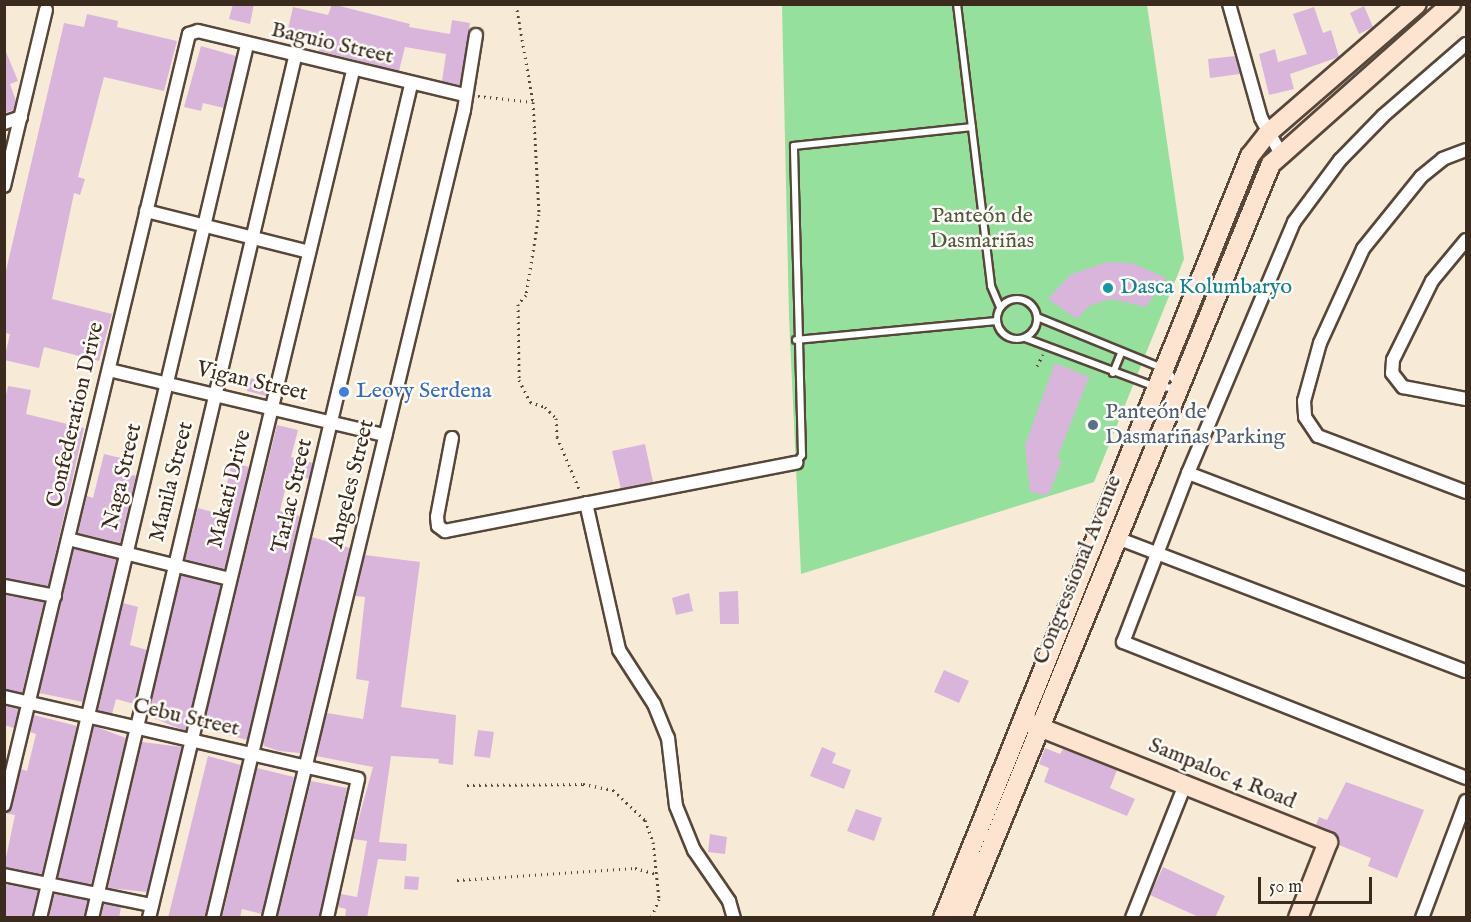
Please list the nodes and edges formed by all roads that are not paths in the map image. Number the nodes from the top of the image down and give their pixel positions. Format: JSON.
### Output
{"nodes":[{"id":1,"x":957,"y":4,"type":"edge"},
{"id":2,"x":1228,"y":4,"type":"edge"},
{"id":3,"x":1417,"y":4,"type":"edge"},
{"id":4,"x":1451,"y":4,"type":"edge"},
{"id":5,"x":46,"y":10,"type":"dead end"},
{"id":6,"x":189,"y":34,"type":"joint"},
{"id":7,"x":476,"y":35,"type":"dead end"},
{"id":8,"x":1467,"y":44,"type":"edge"},
{"id":9,"x":247,"y":45,"type":"junction"},
{"id":10,"x":295,"y":57,"type":"junction"},
{"id":11,"x":353,"y":70,"type":"junction"},
{"id":12,"x":411,"y":85,"type":"junction"},
{"id":13,"x":465,"y":95,"type":"junction"},
{"id":14,"x":21,"y":117,"type":"junction"},
{"id":15,"x":4,"y":123,"type":"edge"},
{"id":16,"x":972,"y":127,"type":"junction"},
{"id":17,"x":1267,"y":134,"type":"junction"},
{"id":18,"x":1467,"y":150,"type":"edge"},
{"id":19,"x":1280,"y":152,"type":"junction"},
{"id":20,"x":4,"y":186,"type":"edge"},
{"id":21,"x":146,"y":212,"type":"junction"},
{"id":22,"x":204,"y":226,"type":"junction"},
{"id":23,"x":252,"y":238,"type":"junction"},
{"id":24,"x":1467,"y":240,"type":"edge"},
{"id":25,"x":309,"y":252,"type":"junction"},
{"id":26,"x":1000,"y":307,"type":"junction"},
{"id":27,"x":1037,"y":317,"type":"junction"},
{"id":28,"x":996,"y":321,"type":"junction"},
{"id":29,"x":1024,"y":338,"type":"junction"},
{"id":30,"x":796,"y":340,"type":"junction"},
{"id":31,"x":1121,"y":353,"type":"junction"},
{"id":32,"x":108,"y":370,"type":"junction"},
{"id":33,"x":1167,"y":370,"type":"junction"},
{"id":34,"x":1113,"y":372,"type":"junction"},
{"id":35,"x":167,"y":384,"type":"junction"},
{"id":36,"x":1179,"y":387,"type":"junction"},
{"id":37,"x":1159,"y":388,"type":"junction"},
{"id":38,"x":215,"y":395,"type":"junction"},
{"id":39,"x":1467,"y":399,"type":"edge"},
{"id":40,"x":272,"y":409,"type":"junction"},
{"id":41,"x":332,"y":423,"type":"junction"},
{"id":42,"x":385,"y":435,"type":"junction"},
{"id":43,"x":452,"y":438,"type":"dead end"},
{"id":44,"x":796,"y":463,"type":"joint"},
{"id":45,"x":1188,"y":473,"type":"junction"},
{"id":46,"x":1467,"y":492,"type":"edge"},
{"id":47,"x":586,"y":503,"type":"junction"},
{"id":48,"x":1117,"y":538,"type":"junction"},
{"id":49,"x":68,"y":539,"type":"junction"},
{"id":50,"x":1158,"y":551,"type":"junction"},
{"id":51,"x":127,"y":553,"type":"junction"},
{"id":52,"x":174,"y":565,"type":"junction"},
{"id":53,"x":230,"y":579,"type":"junction"},
{"id":54,"x":1467,"y":579,"type":"edge"},
{"id":55,"x":4,"y":586,"type":"edge"},
{"id":56,"x":55,"y":596,"type":"junction"},
{"id":57,"x":1467,"y":671,"type":"edge"},
{"id":58,"x":4,"y":697,"type":"edge"},
{"id":59,"x":30,"y":703,"type":"junction"},
{"id":60,"x":88,"y":717,"type":"junction"},
{"id":61,"x":1031,"y":724,"type":"junction"},
{"id":62,"x":139,"y":728,"type":"junction"},
{"id":63,"x":191,"y":741,"type":"junction"},
{"id":64,"x":253,"y":755,"type":"junction"},
{"id":65,"x":306,"y":767,"type":"junction"},
{"id":66,"x":1467,"y":778,"type":"edge"},
{"id":67,"x":1185,"y":785,"type":"junction"},
{"id":68,"x":1467,"y":801,"type":"edge"},
{"id":69,"x":4,"y":806,"type":"edge"},
{"id":70,"x":4,"y":875,"type":"edge"},
{"id":71,"x":48,"y":886,"type":"junction"},
{"id":72,"x":97,"y":896,"type":"junction"},
{"id":73,"x":150,"y":911,"type":"edge"},
{"id":74,"x":40,"y":918,"type":"edge"},
{"id":75,"x":92,"y":918,"type":"edge"},
{"id":76,"x":213,"y":918,"type":"edge"},
{"id":77,"x":269,"y":918,"type":"edge"},
{"id":78,"x":327,"y":918,"type":"edge"},
{"id":79,"x":734,"y":918,"type":"edge"},
{"id":80,"x":943,"y":918,"type":"edge"},
{"id":81,"x":962,"y":918,"type":"edge"},
{"id":82,"x":1132,"y":918,"type":"edge"},
{"id":83,"x":1298,"y":918,"type":"edge"},
{"id":84,"x":1422,"y":918,"type":"edge"}],
"edges":[{"from":1,"to":16,"type":"lane"},
{"from":2,"to":17,"type":"street"},
{"from":3,"to":17,"type":"main road","name":"Congressional Avenue"},
{"from":4,"to":19,"type":"main road","name":"Congressional Avenue"},
{"from":5,"to":14,"type":"street"},
{"from":6,"to":9,"type":"street","name":"Baguio Street"},
{"from":6,"to":21,"type":"street","name":"Confederation Drive"},
{"from":7,"to":13,"type":"street","name":"Angeles Street"},
{"from":8,"to":45,"type":"street"},
{"from":9,"to":10,"type":"street","name":"Baguio Street"},
{"from":9,"to":22,"type":"street","name":"Naga Street"},
{"from":10,"to":11,"type":"street","name":"Baguio Street"},
{"from":10,"to":23,"type":"street","name":"Manila Street"},
{"from":11,"to":12,"type":"street","name":"Baguio Street"},
{"from":11,"to":25,"type":"street","name":"Makati Drive"},
{"from":12,"to":13,"type":"street","name":"Baguio Street"},
{"from":12,"to":41,"type":"street","name":"Tarlac Street"},
{"from":13,"to":42,"type":"street","name":"Angeles Street"},
{"from":14,"to":15,"type":"street"},
{"from":14,"to":20,"type":"street"},
{"from":16,"to":26,"type":"lane"},
{"from":16,"to":30,"type":"lane"},
{"from":17,"to":19,"type":"street"},
{"from":17,"to":33,"type":"main road","name":"Congressional Avenue"},
{"from":18,"to":46,"type":"street"},
{"from":19,"to":36,"type":"main road","name":"Congressional Avenue"},
{"from":21,"to":22,"type":"street"},
{"from":21,"to":32,"type":"street","name":"Confederation Drive"},
{"from":22,"to":23,"type":"street"},
{"from":22,"to":35,"type":"street","name":"Naga Street"},
{"from":23,"to":25,"type":"street"},
{"from":23,"to":38,"type":"street","name":"Manila Street"},
{"from":24,"to":39,"type":"street"},
{"from":25,"to":40,"type":"street","name":"Makati Drive"},
{"from":26,"to":27,"type":"lane"},
{"from":26,"to":28,"type":"lane"},
{"from":27,"to":29,"type":"lane"},
{"from":27,"to":31,"type":"lane"},
{"from":28,"to":29,"type":"lane"},
{"from":28,"to":30,"type":"lane"},
{"from":29,"to":34,"type":"lane"},
{"from":30,"to":44,"type":"lane"},
{"from":31,"to":33,"type":"lane"},
{"from":31,"to":34,"type":"lane"},
{"from":32,"to":35,"type":"street","name":"Vigan Street"},
{"from":32,"to":49,"type":"street","name":"Confederation Drive"},
{"from":33,"to":36,"type":"lane"},
{"from":33,"to":37,"type":"main road","name":"Congressional Avenue"},
{"from":34,"to":37,"type":"lane"},
{"from":35,"to":38,"type":"street","name":"Vigan Street"},
{"from":35,"to":51,"type":"street","name":"Naga Street"},
{"from":36,"to":37,"type":"lane"},
{"from":36,"to":48,"type":"main road","name":"Congressional Avenue"},
{"from":37,"to":61,"type":"main road","name":"Congressional Avenue"},
{"from":38,"to":40,"type":"street","name":"Vigan Street"},
{"from":38,"to":52,"type":"street","name":"Manila Street"},
{"from":40,"to":41,"type":"street","name":"Vigan Street"},
{"from":40,"to":53,"type":"street","name":"Makati Drive"},
{"from":41,"to":42,"type":"street","name":"Vigan Street"},
{"from":41,"to":64,"type":"street","name":"Tarlac Street"},
{"from":42,"to":65,"type":"street","name":"Angeles Street"},
{"from":43,"to":47,"type":"street"},
{"from":44,"to":47,"type":"street"},
{"from":45,"to":50,"type":"street"},
{"from":45,"to":54,"type":"street"},
{"from":47,"to":79,"type":"street"},
{"from":48,"to":50,"type":"street"},
{"from":48,"to":61,"type":"main road","name":"Congressional Avenue"},
{"from":49,"to":51,"type":"street"},
{"from":49,"to":56,"type":"street","name":"Confederation Drive"},
{"from":50,"to":57,"type":"street"},
{"from":50,"to":66,"type":"street"},
{"from":51,"to":52,"type":"street"},
{"from":51,"to":60,"type":"street","name":"Naga Street"},
{"from":52,"to":53,"type":"street"},
{"from":52,"to":62,"type":"street","name":"Manila Street"},
{"from":53,"to":63,"type":"street","name":"Makati Drive"},
{"from":55,"to":56,"type":"street"},
{"from":56,"to":59,"type":"street","name":"Confederation Drive"},
{"from":58,"to":59,"type":"street","name":"Cebu Street"},
{"from":59,"to":60,"type":"street","name":"Cebu Street"},
{"from":59,"to":69,"type":"street","name":"Confederation Drive"},
{"from":60,"to":62,"type":"street","name":"Cebu Street"},
{"from":60,"to":71,"type":"street","name":"Naga Street"},
{"from":61,"to":67,"type":"main road","name":"Sampaloc 4 Road"},
{"from":61,"to":80,"type":"main road","name":"Congressional Avenue"},
{"from":61,"to":81,"type":"main road","name":"Congressional Avenue"},
{"from":62,"to":63,"type":"street","name":"Cebu Street"},
{"from":62,"to":72,"type":"street","name":"Manila Street"},
{"from":63,"to":64,"type":"street","name":"Cebu Street"},
{"from":63,"to":73,"type":"street","name":"Makati Drive"},
{"from":64,"to":65,"type":"street","name":"Cebu Street"},
{"from":64,"to":76,"type":"street","name":"Tarlac Street"},
{"from":65,"to":77,"type":"street","name":"Angeles Street"},
{"from":65,"to":78,"type":"street","name":"Cebu Street"},
{"from":67,"to":82,"type":"street"},
{"from":67,"to":83,"type":"main road","name":"Sampaloc 4 Road"},
{"from":68,"to":84,"type":"street"},
{"from":70,"to":71,"type":"street"},
{"from":71,"to":72,"type":"street"},
{"from":71,"to":74,"type":"street","name":"Naga Street"},
{"from":72,"to":73,"type":"street"},
{"from":72,"to":75,"type":"street","name":"Manila Street"}]}
